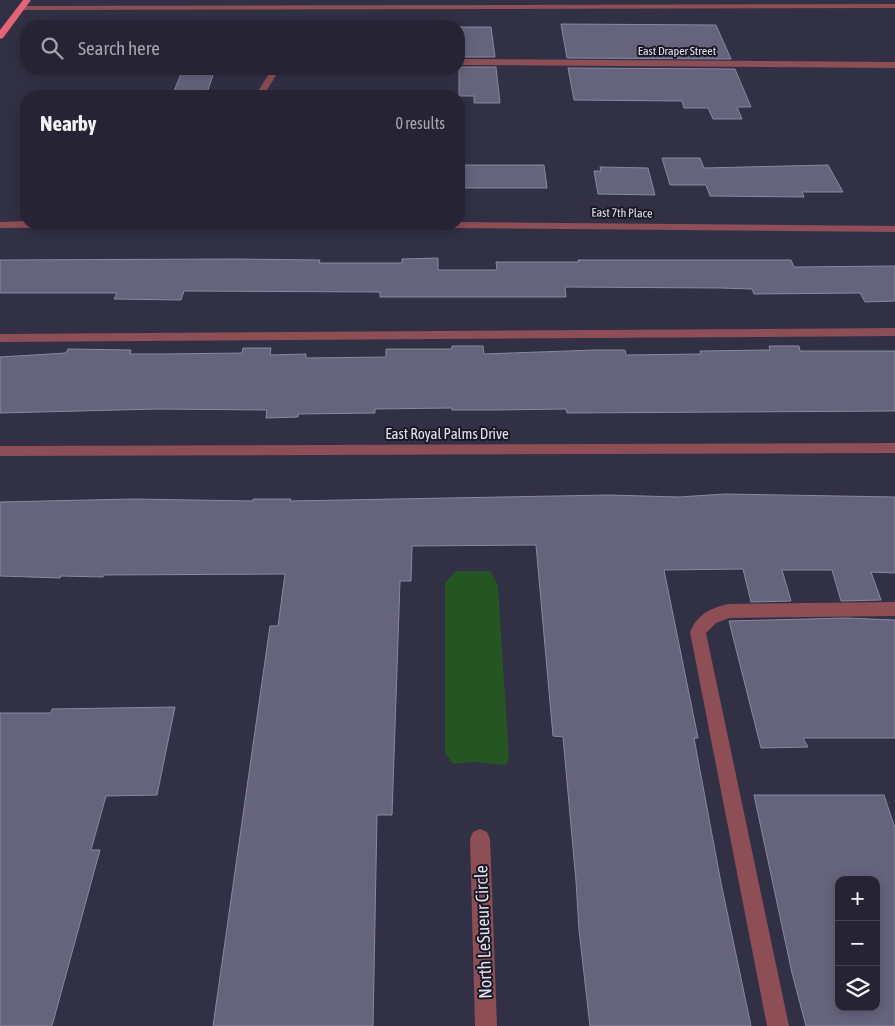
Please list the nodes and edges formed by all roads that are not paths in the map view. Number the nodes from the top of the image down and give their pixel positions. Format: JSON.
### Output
{"nodes":[{"id":1,"x":27,"y":0,"type":"edge"},
{"id":2,"x":895,"y":6,"type":"edge"},
{"id":3,"x":21,"y":8,"type":"junction"},
{"id":4,"x":0,"y":36,"type":"edge"},
{"id":5,"x":465,"y":62,"type":"edge"},
{"id":6,"x":895,"y":65,"type":"edge"},
{"id":7,"x":272,"y":75,"type":"edge"},
{"id":8,"x":263,"y":90,"type":"edge"},
{"id":9,"x":0,"y":225,"type":"edge"},
{"id":10,"x":20,"y":225,"type":"edge"},
{"id":11,"x":465,"y":225,"type":"edge"},
{"id":12,"x":895,"y":229,"type":"edge"},
{"id":13,"x":895,"y":332,"type":"edge"},
{"id":14,"x":0,"y":338,"type":"edge"},
{"id":15,"x":895,"y":448,"type":"edge"},
{"id":16,"x":0,"y":451,"type":"edge"},
{"id":17,"x":895,"y":609,"type":"edge"},
{"id":18,"x":480,"y":839,"type":"dead end"},
{"id":19,"x":486,"y":1026,"type":"edge"},
{"id":20,"x":778,"y":1026,"type":"edge"}],
"edges":[{"from":1,"to":3,"type":"main road"},
{"from":2,"to":3,"type":"street"},
{"from":3,"to":4,"type":"main road"},
{"from":5,"to":6,"type":"street","name":"East Draper Street"},
{"from":7,"to":8,"type":"street"},
{"from":9,"to":10,"type":"street"},
{"from":11,"to":12,"type":"street","name":"East 7th Place"},
{"from":13,"to":14,"type":"street"},
{"from":15,"to":16,"type":"street","name":"East Royal Palms Drive"},
{"from":17,"to":20,"type":"street"},
{"from":18,"to":19,"type":"street","name":"North LeSueur Circle"}]}
